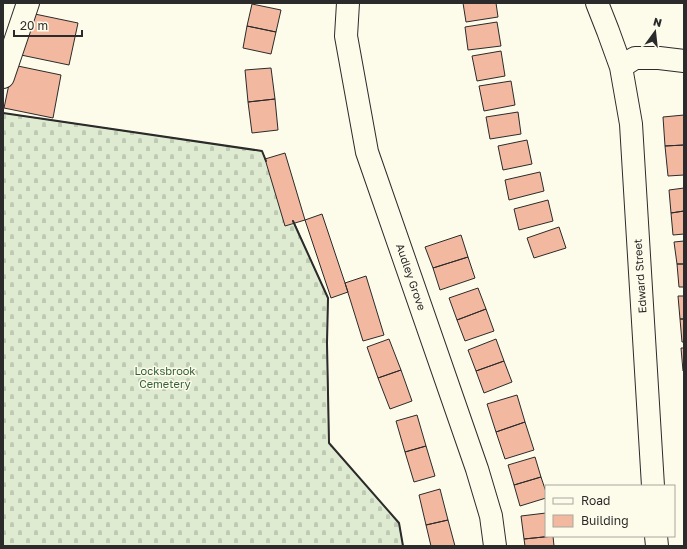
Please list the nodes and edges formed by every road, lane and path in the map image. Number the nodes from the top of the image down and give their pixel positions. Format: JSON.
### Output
{"nodes":[{"id":1,"x":28,"y":3,"type":"edge"},
{"id":2,"x":348,"y":3,"type":"edge"},
{"id":3,"x":597,"y":3,"type":"edge"},
{"id":4,"x":684,"y":61,"type":"edge"},
{"id":5,"x":621,"y":67,"type":"junction"},
{"id":6,"x":3,"y":77,"type":"edge"},
{"id":7,"x":653,"y":485,"type":"edge"},
{"id":8,"x":496,"y":546,"type":"edge"}],
"edges":[{"from":1,"to":6,"type":"street"},
{"from":2,"to":8,"type":"street","name":"Audley Grove"},
{"from":3,"to":5,"type":"street","name":"Edward Street"},
{"from":4,"to":5,"type":"street"},
{"from":5,"to":7,"type":"street","name":"Edward Street"}]}
